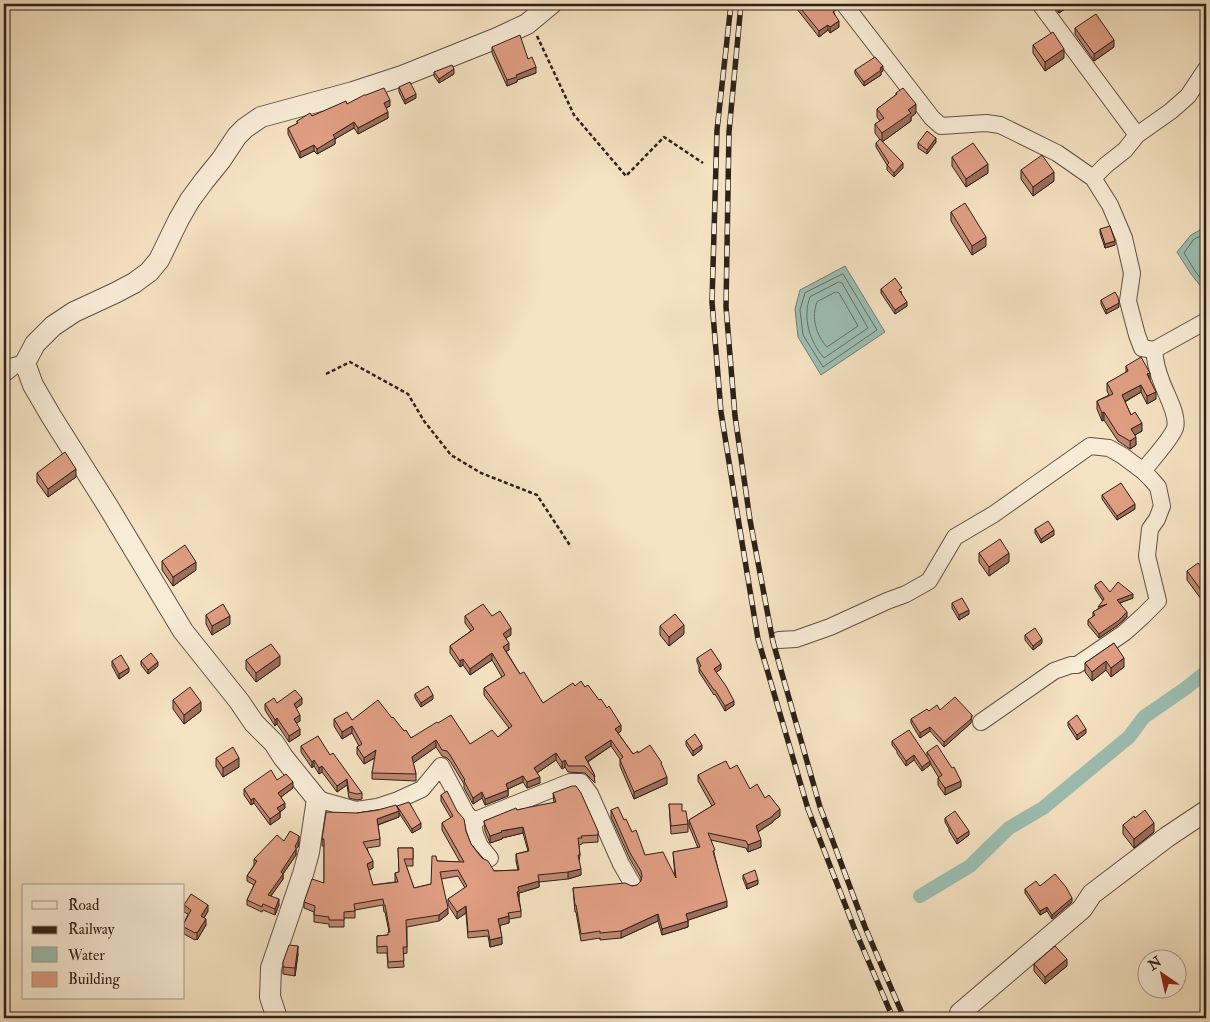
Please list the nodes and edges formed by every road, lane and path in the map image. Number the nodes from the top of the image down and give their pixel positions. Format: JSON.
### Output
{"nodes":[{"id":1,"x":551,"y":4,"type":"edge"},
{"id":2,"x":844,"y":4,"type":"edge"},
{"id":3,"x":1040,"y":4,"type":"edge"},
{"id":4,"x":530,"y":21,"type":"junction"},
{"id":5,"x":1206,"y":69,"type":"edge"},
{"id":6,"x":1138,"y":135,"type":"junction"},
{"id":7,"x":703,"y":163,"type":"dead end"},
{"id":8,"x":1094,"y":178,"type":"junction"},
{"id":9,"x":1206,"y":320,"type":"edge"},
{"id":10,"x":1154,"y":350,"type":"junction"},
{"id":11,"x":25,"y":364,"type":"junction"},
{"id":12,"x":4,"y":374,"type":"edge"},
{"id":13,"x":326,"y":374,"type":"dead end"},
{"id":14,"x":1142,"y":472,"type":"junction"},
{"id":15,"x":572,"y":547,"type":"dead end"},
{"id":16,"x":780,"y":640,"type":"dead end"},
{"id":17,"x":981,"y":722,"type":"dead end"},
{"id":18,"x":317,"y":798,"type":"junction"},
{"id":19,"x":1206,"y":811,"type":"edge"},
{"id":20,"x":473,"y":821,"type":"junction"},
{"id":21,"x":490,"y":858,"type":"dead end"},
{"id":22,"x":632,"y":883,"type":"dead end"},
{"id":23,"x":960,"y":1013,"type":"dead end"},
{"id":24,"x":277,"y":1018,"type":"edge"}],
"edges":[{"from":1,"to":4,"type":"street"},
{"from":2,"to":8,"type":"street"},
{"from":3,"to":6,"type":"street"},
{"from":4,"to":7,"type":"path"},
{"from":4,"to":11,"type":"street"},
{"from":5,"to":6,"type":"street"},
{"from":6,"to":8,"type":"street"},
{"from":8,"to":10,"type":"street"},
{"from":9,"to":10,"type":"street"},
{"from":10,"to":14,"type":"street"},
{"from":11,"to":12,"type":"street"},
{"from":11,"to":18,"type":"street"},
{"from":13,"to":15,"type":"path"},
{"from":14,"to":16,"type":"street"},
{"from":14,"to":17,"type":"street"},
{"from":18,"to":20,"type":"street"},
{"from":18,"to":24,"type":"street"},
{"from":19,"to":23,"type":"street"},
{"from":20,"to":21,"type":"street"},
{"from":20,"to":22,"type":"street"}]}
